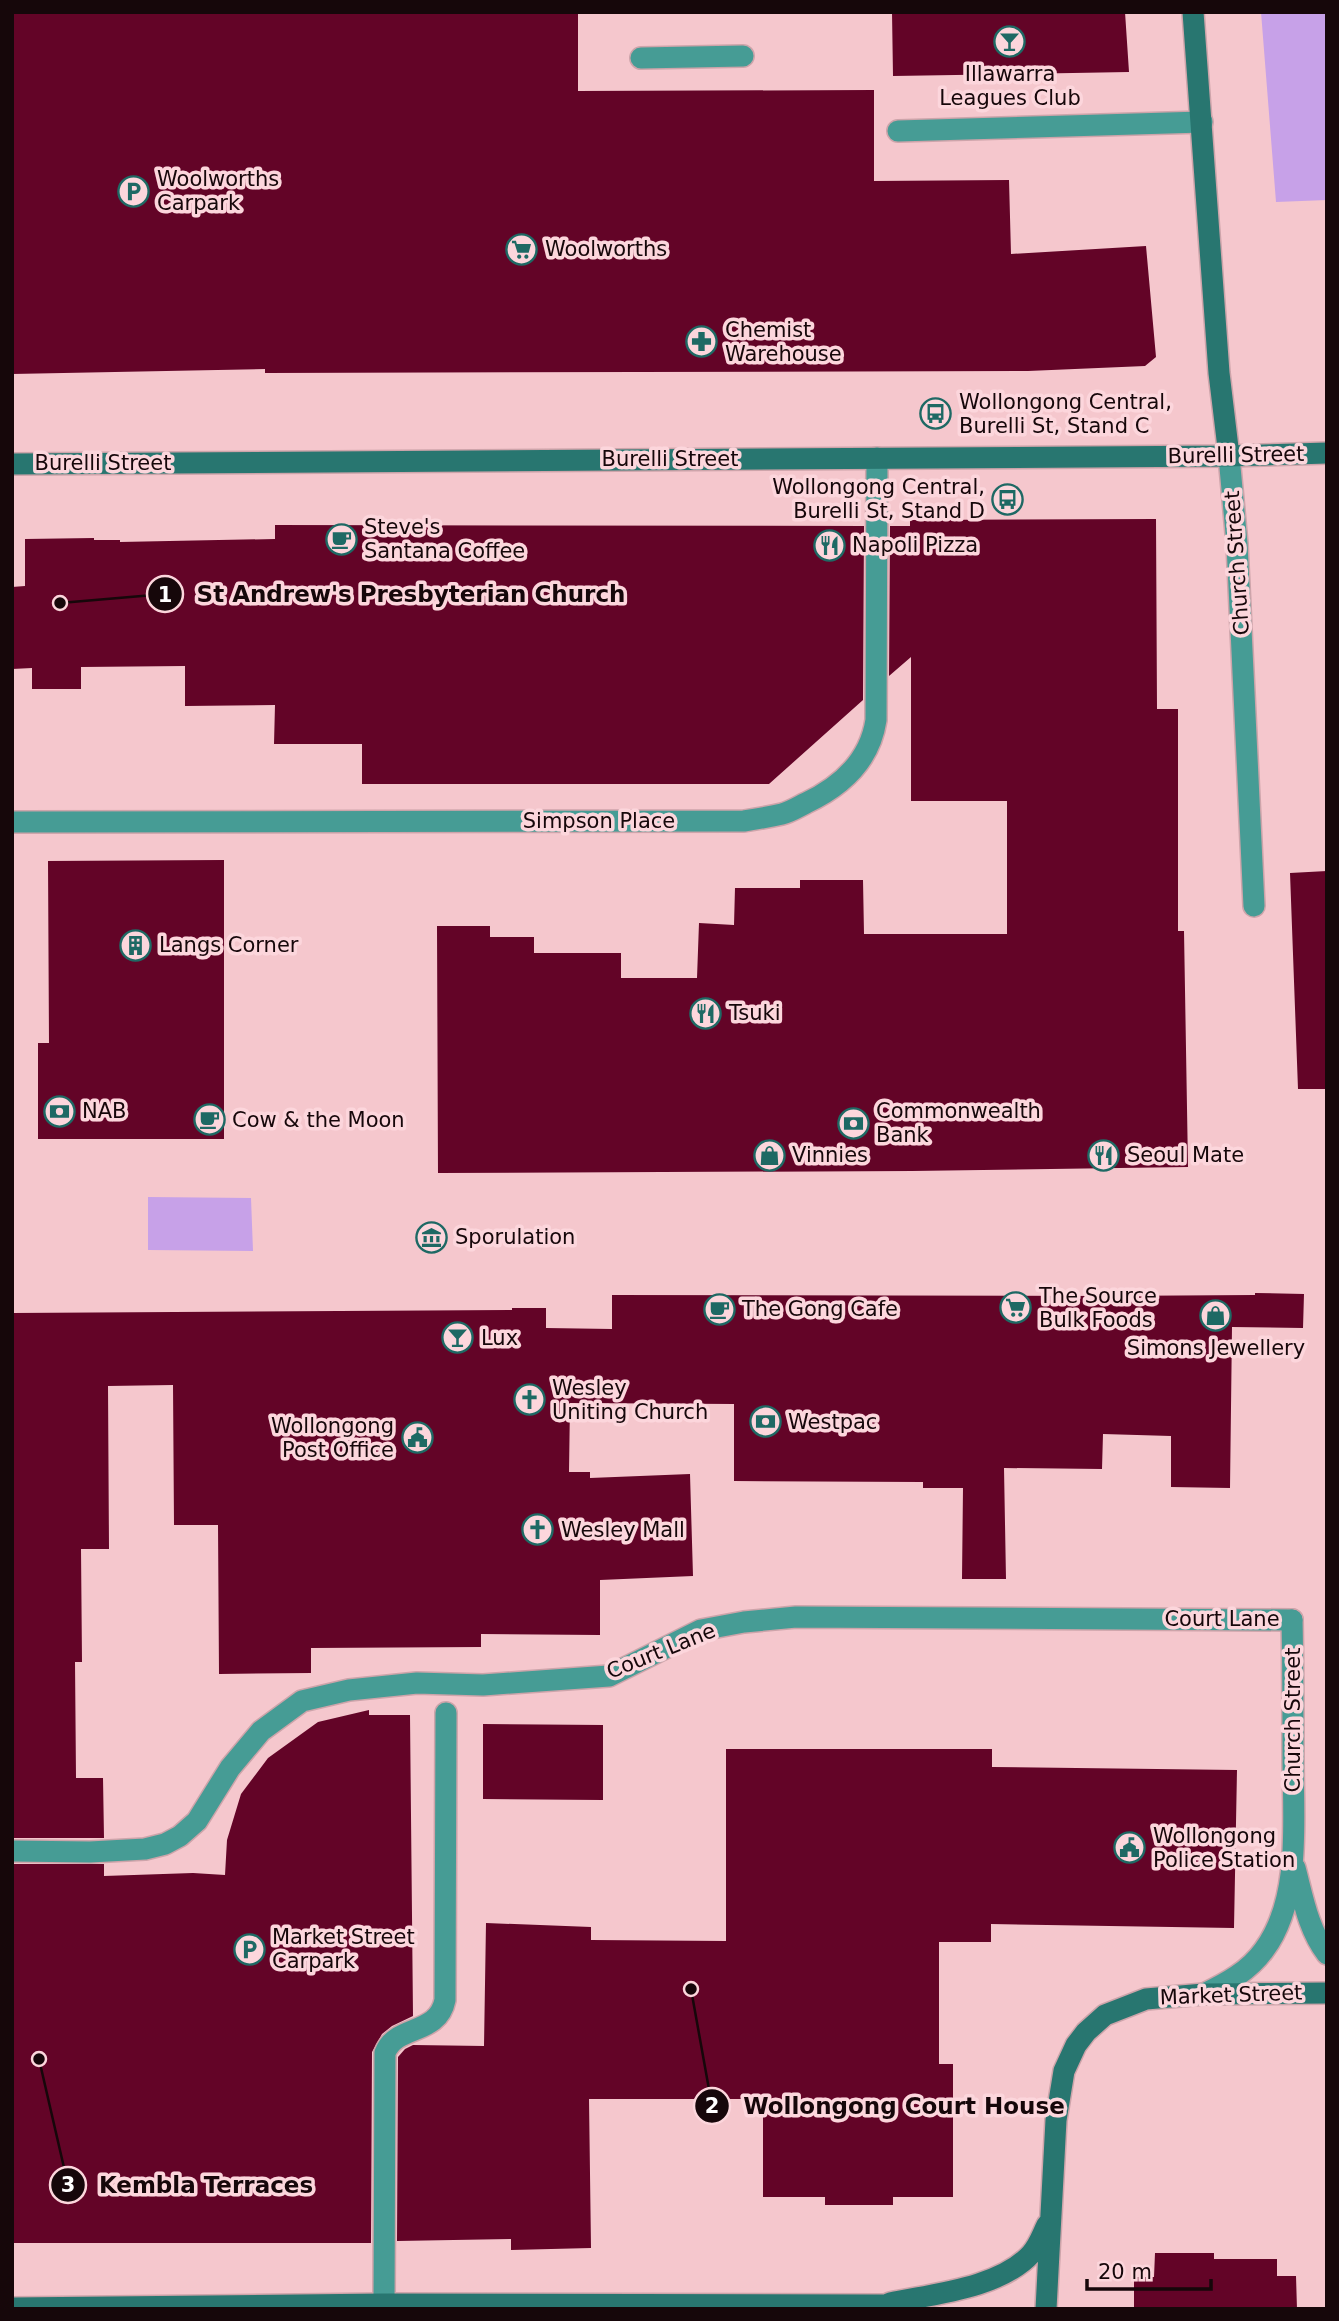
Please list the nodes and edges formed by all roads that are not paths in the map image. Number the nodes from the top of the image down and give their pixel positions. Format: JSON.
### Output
{"nodes":[{"id":1,"x":1193,"y":12,"type":"edge"},
{"id":2,"x":743,"y":56,"type":"dead end"},
{"id":3,"x":640,"y":58,"type":"dead end"},
{"id":4,"x":1202,"y":122,"type":"junction"},
{"id":5,"x":898,"y":131,"type":"dead end"},
{"id":6,"x":1327,"y":453,"type":"edge"},
{"id":7,"x":1228,"y":456,"type":"junction"},
{"id":8,"x":877,"y":458,"type":"junction"},
{"id":9,"x":12,"y":464,"type":"edge"},
{"id":10,"x":12,"y":822,"type":"edge"},
{"id":11,"x":1254,"y":906,"type":"dead end"},
{"id":12,"x":1292,"y":1620,"type":"joint"},
{"id":13,"x":446,"y":1713,"type":"dead end"},
{"id":14,"x":12,"y":1851,"type":"edge"},
{"id":15,"x":1293,"y":1862,"type":"junction"},
{"id":16,"x":1327,"y":1954,"type":"edge"},
{"id":17,"x":1327,"y":1993,"type":"edge"},
{"id":18,"x":1204,"y":1994,"type":"junction"},
{"id":19,"x":1050,"y":2217,"type":"junction"},
{"id":20,"x":384,"y":2304,"type":"junction"},
{"id":21,"x":884,"y":2305,"type":"junction"},
{"id":22,"x":12,"y":2308,"type":"edge"},
{"id":23,"x":908,"y":2309,"type":"edge"},
{"id":24,"x":1046,"y":2309,"type":"edge"}],
"edges":[{"from":1,"to":4,"type":"street","name":"Church Street"},
{"from":2,"to":3,"type":"street"},
{"from":4,"to":5,"type":"street"},
{"from":4,"to":7,"type":"street","name":"Church Street"},
{"from":6,"to":7,"type":"street","name":"Burelli Street"},
{"from":7,"to":8,"type":"street","name":"Burelli Street"},
{"from":7,"to":11,"type":"street","name":"Church Street"},
{"from":8,"to":9,"type":"street","name":"Burelli Street"},
{"from":8,"to":10,"type":"street","name":"Simpson Place"},
{"from":12,"to":14,"type":"street","name":"Court Lane"},
{"from":12,"to":15,"type":"street","name":"Church Street"},
{"from":13,"to":20,"type":"street"},
{"from":15,"to":16,"type":"street","name":"Church Street"},
{"from":15,"to":18,"type":"street","name":"Church Street"},
{"from":17,"to":18,"type":"street","name":"Market Street"},
{"from":18,"to":19,"type":"street","name":"Market Street"},
{"from":19,"to":21,"type":"street","name":"Market Street"},
{"from":19,"to":24,"type":"street","name":"Market Street"},
{"from":20,"to":21,"type":"street","name":"Market Street"},
{"from":20,"to":22,"type":"street","name":"Market Street"},
{"from":21,"to":23,"type":"street","name":"Market Street"}]}
